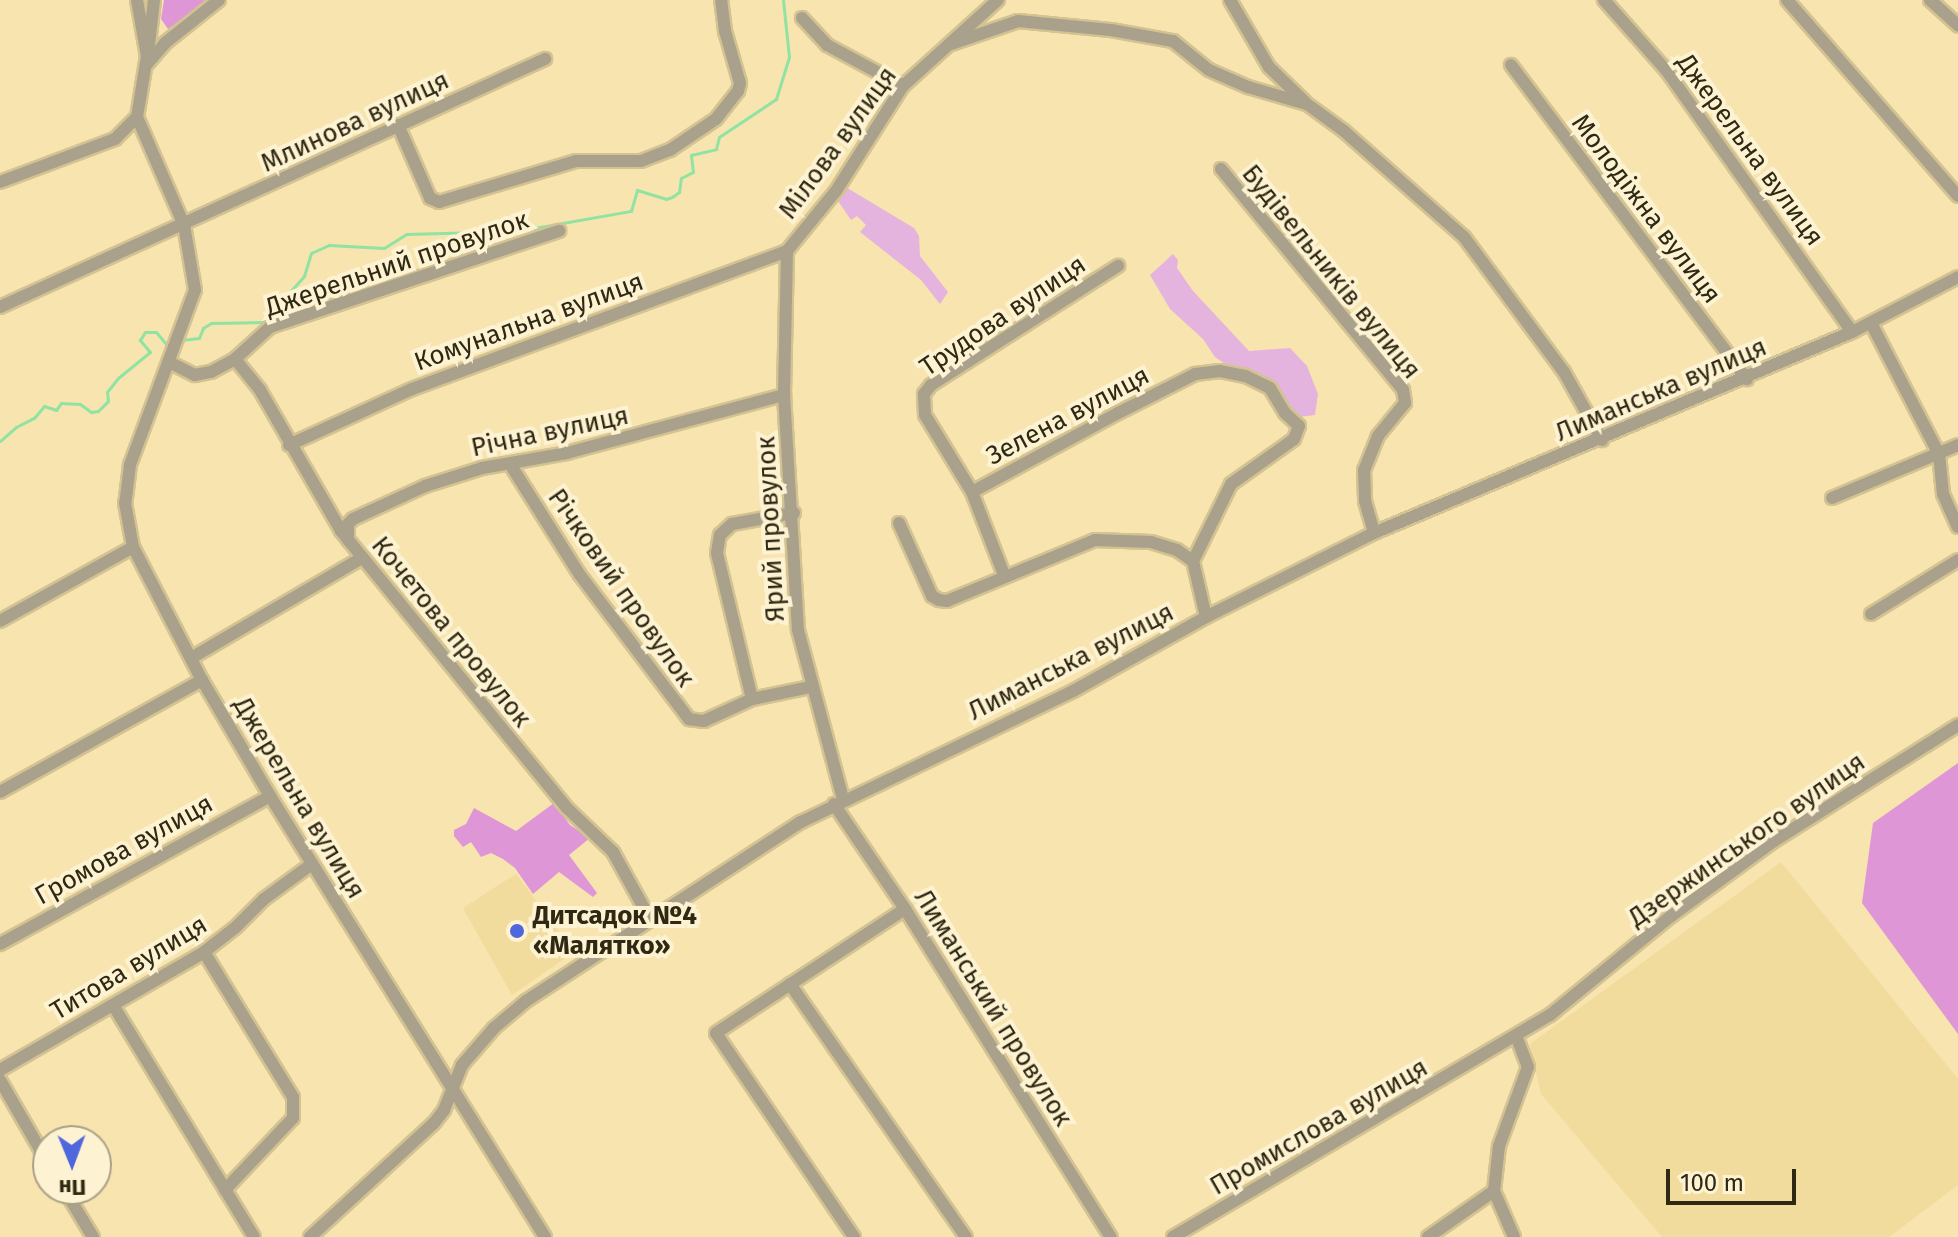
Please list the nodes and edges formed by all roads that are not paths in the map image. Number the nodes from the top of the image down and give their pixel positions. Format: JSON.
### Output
{"nodes":[{"id":1,"x":137,"y":0,"type":"edge"},
{"id":2,"x":154,"y":0,"type":"edge"},
{"id":3,"x":219,"y":0,"type":"edge"},
{"id":4,"x":721,"y":0,"type":"edge"},
{"id":5,"x":998,"y":0,"type":"edge"},
{"id":6,"x":1230,"y":0,"type":"edge"},
{"id":7,"x":1604,"y":0,"type":"edge"},
{"id":8,"x":1787,"y":0,"type":"edge"},
{"id":9,"x":1930,"y":0,"type":"edge"},
{"id":10,"x":802,"y":18,"type":"dead end"},
{"id":11,"x":1958,"y":25,"type":"edge"},
{"id":12,"x":951,"y":44,"type":"junction"},
{"id":13,"x":545,"y":59,"type":"dead end"},
{"id":14,"x":147,"y":60,"type":"junction"},
{"id":15,"x":1511,"y":65,"type":"dead end"},
{"id":16,"x":903,"y":86,"type":"junction"},
{"id":17,"x":1307,"y":104,"type":"junction"},
{"id":18,"x":137,"y":117,"type":"junction"},
{"id":19,"x":398,"y":125,"type":"junction"},
{"id":20,"x":1221,"y":169,"type":"dead end"},
{"id":21,"x":0,"y":182,"type":"edge"},
{"id":22,"x":1958,"y":196,"type":"edge"},
{"id":23,"x":184,"y":225,"type":"junction"},
{"id":24,"x":559,"y":231,"type":"dead end"},
{"id":25,"x":787,"y":251,"type":"junction"},
{"id":26,"x":1118,"y":266,"type":"dead end"},
{"id":27,"x":1958,"y":277,"type":"edge"},
{"id":28,"x":0,"y":307,"type":"edge"},
{"id":29,"x":1871,"y":323,"type":"junction"},
{"id":30,"x":1852,"y":332,"type":"junction"},
{"id":31,"x":170,"y":358,"type":"junction"},
{"id":32,"x":235,"y":359,"type":"junction"},
{"id":33,"x":1747,"y":379,"type":"junction"},
{"id":34,"x":784,"y":395,"type":"junction"},
{"id":35,"x":1602,"y":440,"type":"junction"},
{"id":36,"x":289,"y":445,"type":"junction"},
{"id":37,"x":1958,"y":445,"type":"edge"},
{"id":38,"x":1939,"y":454,"type":"junction"},
{"id":39,"x":510,"y":464,"type":"junction"},
{"id":40,"x":972,"y":492,"type":"junction"},
{"id":41,"x":1832,"y":498,"type":"dead end"},
{"id":42,"x":794,"y":513,"type":"junction"},
{"id":43,"x":899,"y":523,"type":"dead end"},
{"id":44,"x":1958,"y":527,"type":"edge"},
{"id":45,"x":1374,"y":533,"type":"junction"},
{"id":46,"x":348,"y":540,"type":"junction"},
{"id":47,"x":133,"y":547,"type":"junction"},
{"id":48,"x":362,"y":558,"type":"junction"},
{"id":49,"x":1958,"y":560,"type":"edge"},
{"id":50,"x":1193,"y":561,"type":"junction"},
{"id":51,"x":1004,"y":575,"type":"junction"},
{"id":52,"x":1871,"y":614,"type":"dead end"},
{"id":53,"x":1206,"y":617,"type":"junction"},
{"id":54,"x":0,"y":621,"type":"edge"},
{"id":55,"x":193,"y":657,"type":"junction"},
{"id":56,"x":202,"y":680,"type":"junction"},
{"id":57,"x":810,"y":687,"type":"junction"},
{"id":58,"x":752,"y":699,"type":"junction"},
{"id":59,"x":1958,"y":725,"type":"edge"},
{"id":60,"x":0,"y":792,"type":"edge"},
{"id":61,"x":270,"y":796,"type":"junction"},
{"id":62,"x":838,"y":802,"type":"junction"},
{"id":63,"x":312,"y":864,"type":"junction"},
{"id":64,"x":905,"y":909,"type":"junction"},
{"id":65,"x":650,"y":919,"type":"junction"},
{"id":66,"x":0,"y":944,"type":"edge"},
{"id":67,"x":204,"y":952,"type":"junction"},
{"id":68,"x":790,"y":984,"type":"junction"},
{"id":69,"x":113,"y":1005,"type":"junction"},
{"id":70,"x":1516,"y":1036,"type":"junction"},
{"id":71,"x":1488,"y":1054,"type":"joint"},
{"id":72,"x":0,"y":1070,"type":"edge"},
{"id":73,"x":0,"y":1080,"type":"edge"},
{"id":74,"x":453,"y":1087,"type":"junction"},
{"id":75,"x":32,"y":1135,"type":"edge"},
{"id":76,"x":225,"y":1190,"type":"junction"},
{"id":77,"x":1494,"y":1191,"type":"junction"},
{"id":78,"x":74,"y":1205,"type":"edge"},
{"id":79,"x":1182,"y":1235,"type":"edge"},
{"id":80,"x":93,"y":1237,"type":"edge"},
{"id":81,"x":254,"y":1237,"type":"edge"},
{"id":82,"x":310,"y":1237,"type":"edge"},
{"id":83,"x":545,"y":1237,"type":"edge"},
{"id":84,"x":854,"y":1237,"type":"edge"},
{"id":85,"x":966,"y":1237,"type":"edge"},
{"id":86,"x":1111,"y":1237,"type":"edge"},
{"id":87,"x":1428,"y":1237,"type":"edge"},
{"id":88,"x":1514,"y":1237,"type":"edge"}],
"edges":[{"from":1,"to":14,"type":"street"},
{"from":2,"to":14,"type":"street"},
{"from":3,"to":14,"type":"street"},
{"from":4,"to":19,"type":"street"},
{"from":5,"to":12,"type":"street","name":"Мілова вулиця"},
{"from":6,"to":17,"type":"street"},
{"from":7,"to":30,"type":"street","name":"Джерельна вулиця"},
{"from":8,"to":22,"type":"street"},
{"from":9,"to":11,"type":"street"},
{"from":10,"to":16,"type":"street"},
{"from":12,"to":16,"type":"street","name":"Мілова вулиця"},
{"from":12,"to":17,"type":"street"},
{"from":13,"to":19,"type":"street","name":"Млинова вулиця"},
{"from":14,"to":18,"type":"street"},
{"from":15,"to":33,"type":"street","name":"Молодіжна вулиця"},
{"from":16,"to":25,"type":"street","name":"Мілова вулиця"},
{"from":17,"to":35,"type":"street"},
{"from":18,"to":21,"type":"street"},
{"from":18,"to":23,"type":"street","name":"Джерельна вулиця"},
{"from":19,"to":23,"type":"street","name":"Млинова вулиця"},
{"from":20,"to":45,"type":"street","name":"Будівельників вулиця"},
{"from":23,"to":28,"type":"street","name":"Млинова вулиця"},
{"from":23,"to":31,"type":"street","name":"Джерельна вулиця"},
{"from":24,"to":32,"type":"street","name":"Джерельний провулок"},
{"from":25,"to":34,"type":"street","name":"Ярий провулок"},
{"from":25,"to":36,"type":"street","name":"Комунальна вулиця"},
{"from":26,"to":40,"type":"street","name":"Трудова вулиця"},
{"from":27,"to":29,"type":"street","name":"Лиманська вулиця"},
{"from":29,"to":30,"type":"street","name":"Лиманська вулиця"},
{"from":29,"to":38,"type":"street"},
{"from":30,"to":33,"type":"street","name":"Лиманська вулиця"},
{"from":31,"to":32,"type":"street","name":"Джерельний провулок"},
{"from":31,"to":47,"type":"street","name":"Джерельна вулиця"},
{"from":32,"to":36,"type":"street","name":"Кочетова провулок"},
{"from":33,"to":35,"type":"street","name":"Лиманська вулиця"},
{"from":34,"to":39,"type":"street","name":"Річна вулиця"},
{"from":34,"to":42,"type":"street","name":"Ярий провулок"},
{"from":35,"to":45,"type":"street","name":"Лиманська вулиця"},
{"from":36,"to":46,"type":"street","name":"Кочетова провулок"},
{"from":37,"to":38,"type":"street"},
{"from":38,"to":41,"type":"street"},
{"from":38,"to":44,"type":"street"},
{"from":39,"to":46,"type":"street","name":"Річна вулиця"},
{"from":39,"to":58,"type":"street","name":"Річковий провулок"},
{"from":40,"to":50,"type":"street","name":"Зелена вулиця"},
{"from":40,"to":51,"type":"street","name":"Зелена вулиця"},
{"from":42,"to":57,"type":"street","name":"Ярий провулок"},
{"from":42,"to":58,"type":"street"},
{"from":43,"to":51,"type":"street"},
{"from":45,"to":53,"type":"street","name":"Лиманська вулиця"},
{"from":46,"to":48,"type":"street","name":"Кочетова провулок"},
{"from":47,"to":54,"type":"street"},
{"from":47,"to":55,"type":"street","name":"Джерельна вулиця"},
{"from":48,"to":55,"type":"street"},
{"from":48,"to":65,"type":"street","name":"Кочетова провулок"},
{"from":49,"to":52,"type":"street"},
{"from":50,"to":51,"type":"street"},
{"from":50,"to":53,"type":"street"},
{"from":53,"to":62,"type":"street","name":"Лиманська вулиця"},
{"from":55,"to":56,"type":"street","name":"Джерельна вулиця"},
{"from":56,"to":60,"type":"street"},
{"from":56,"to":61,"type":"street","name":"Джерельна вулиця"},
{"from":57,"to":58,"type":"street","name":"Річковий провулок"},
{"from":57,"to":62,"type":"street","name":"Ярий провулок"},
{"from":59,"to":70,"type":"street","name":"Дзержинського вулиця"},
{"from":61,"to":63,"type":"street","name":"Джерельна вулиця"},
{"from":61,"to":66,"type":"street","name":"Громова вулиця"},
{"from":62,"to":64,"type":"street","name":"Лиманський провулок"},
{"from":62,"to":65,"type":"street","name":"Лиманська вулиця"},
{"from":63,"to":67,"type":"street","name":"Титова вулиця"},
{"from":63,"to":74,"type":"street","name":"Джерельна вулиця"},
{"from":64,"to":68,"type":"street"},
{"from":64,"to":86,"type":"street","name":"Лиманський провулок"},
{"from":65,"to":74,"type":"street","name":"Лиманська вулиця"},
{"from":67,"to":69,"type":"street","name":"Титова вулиця"},
{"from":67,"to":76,"type":"street"},
{"from":68,"to":84,"type":"street"},
{"from":68,"to":85,"type":"street"},
{"from":69,"to":72,"type":"street","name":"Титова вулиця"},
{"from":69,"to":76,"type":"street"},
{"from":70,"to":71,"type":"street","name":"Дзержинського вулиця"},
{"from":70,"to":77,"type":"street"},
{"from":71,"to":79,"type":"street","name":"Промислова вулиця"},
{"from":73,"to":75,"type":"street"},
{"from":74,"to":82,"type":"street","name":"Лиманська вулиця"},
{"from":74,"to":83,"type":"street","name":"Джерельна вулиця"},
{"from":76,"to":81,"type":"street"},
{"from":77,"to":87,"type":"street"},
{"from":77,"to":88,"type":"street"},
{"from":78,"to":80,"type":"street"}]}
